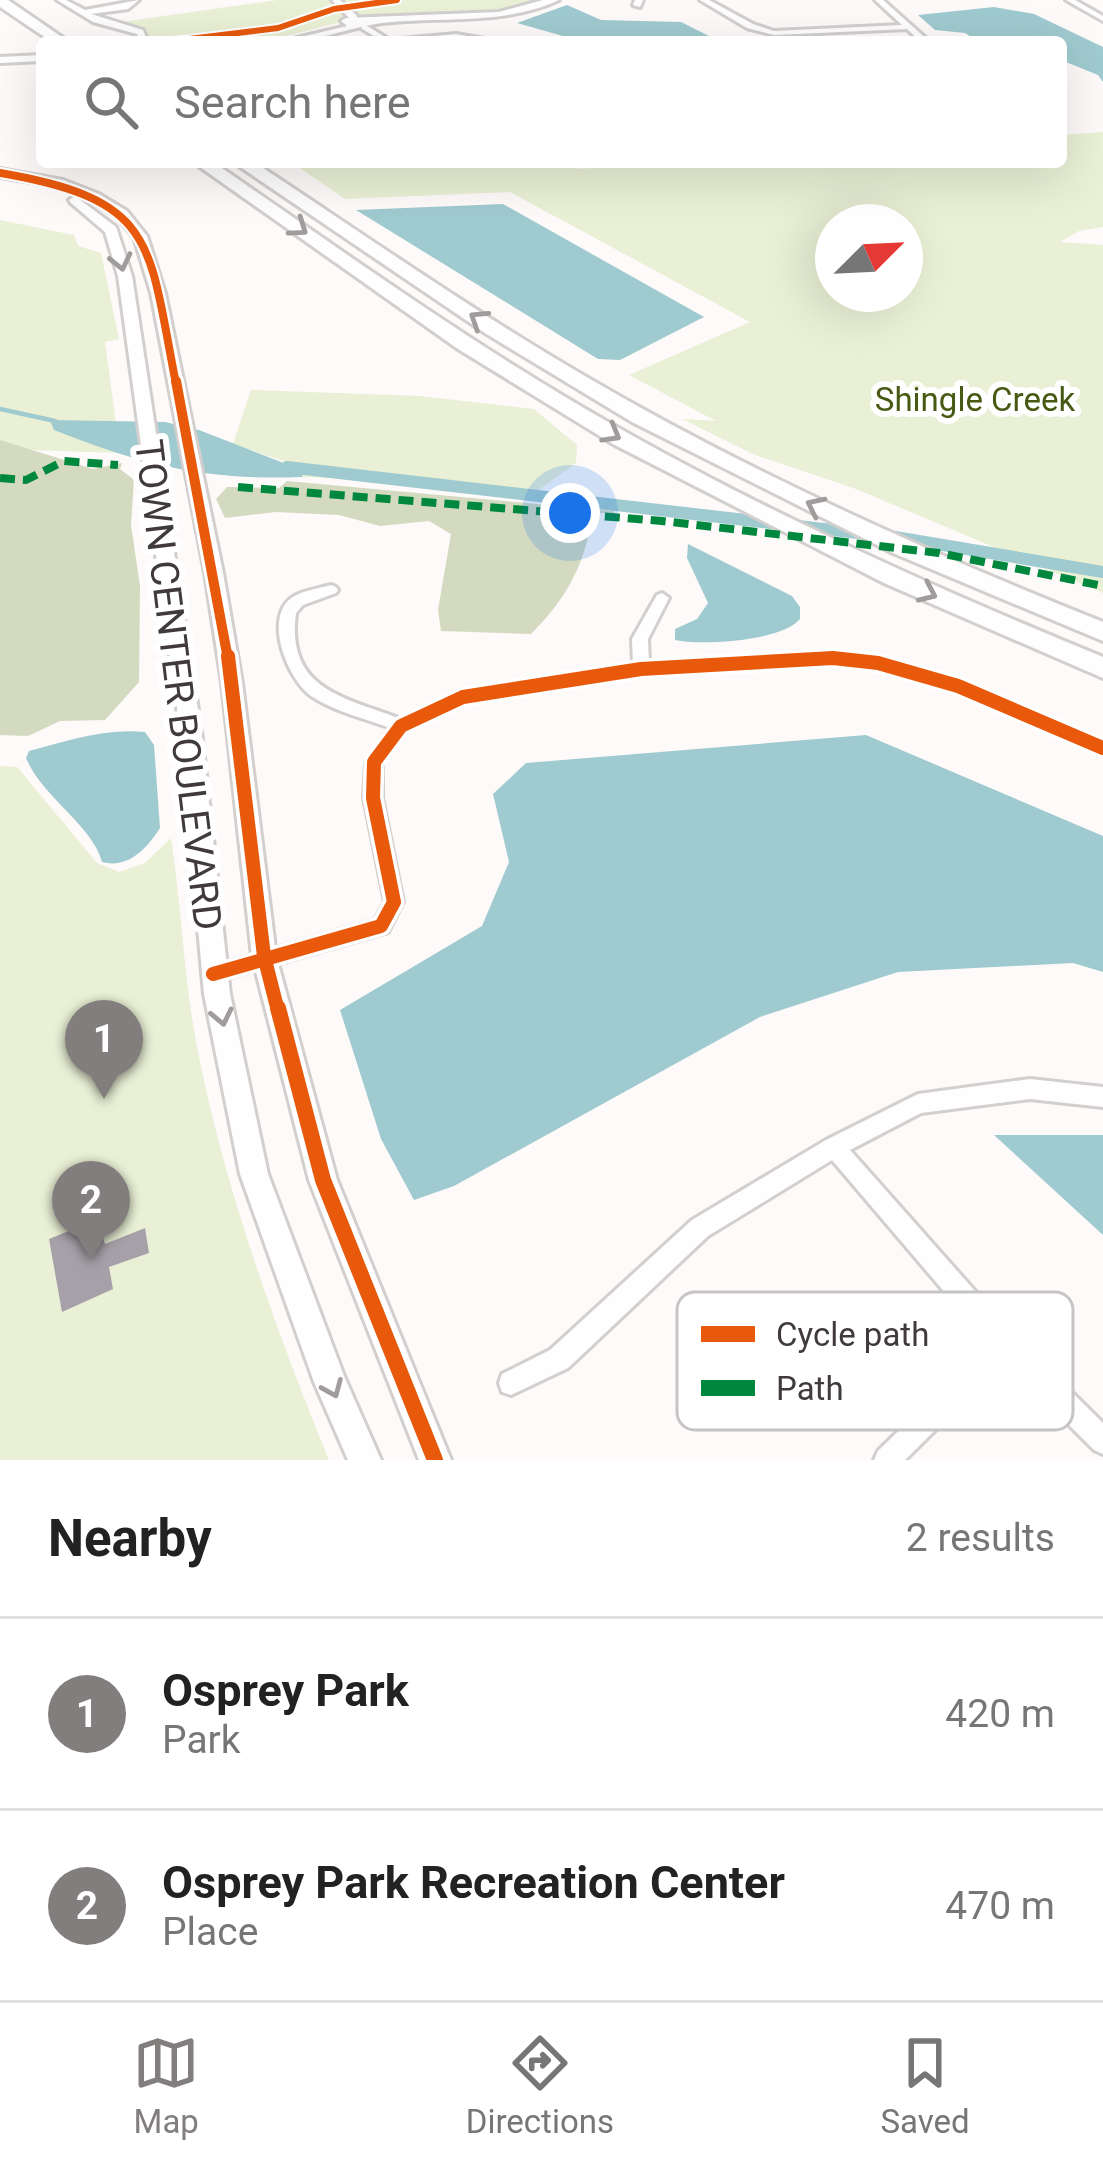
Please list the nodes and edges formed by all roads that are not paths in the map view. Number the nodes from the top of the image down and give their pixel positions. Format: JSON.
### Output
{"nodes":[{"id":1,"x":61,"y":0,"type":"edge"},
{"id":2,"x":134,"y":0,"type":"edge"},
{"id":3,"x":336,"y":0,"type":"edge"},
{"id":4,"x":554,"y":0,"type":"edge"},
{"id":5,"x":704,"y":0,"type":"edge"},
{"id":6,"x":801,"y":0,"type":"edge"},
{"id":7,"x":846,"y":0,"type":"edge"},
{"id":8,"x":879,"y":0,"type":"edge"},
{"id":9,"x":1070,"y":0,"type":"edge"},
{"id":10,"x":0,"y":1,"type":"edge"},
{"id":11,"x":82,"y":14,"type":"junction"},
{"id":12,"x":1103,"y":19,"type":"edge"},
{"id":13,"x":0,"y":22,"type":"edge"},
{"id":14,"x":358,"y":22,"type":"junction"},
{"id":15,"x":909,"y":27,"type":"junction"},
{"id":16,"x":53,"y":36,"type":"edge"},
{"id":17,"x":142,"y":36,"type":"edge"},
{"id":18,"x":291,"y":36,"type":"edge"},
{"id":19,"x":307,"y":36,"type":"edge"},
{"id":20,"x":380,"y":36,"type":"edge"},
{"id":21,"x":919,"y":36,"type":"edge"},
{"id":22,"x":36,"y":51,"type":"edge"},
{"id":23,"x":36,"y":56,"type":"edge"},
{"id":24,"x":0,"y":62,"type":"edge"},
{"id":25,"x":211,"y":168,"type":"edge"},
{"id":26,"x":251,"y":168,"type":"edge"},
{"id":27,"x":0,"y":175,"type":"edge"},
{"id":28,"x":331,"y":590,"type":"dead end"},
{"id":29,"x":662,"y":598,"type":"dead end"},
{"id":30,"x":1103,"y":632,"type":"edge"},
{"id":31,"x":1103,"y":668,"type":"edge"},
{"id":32,"x":640,"y":669,"type":"junction"},
{"id":33,"x":401,"y":726,"type":"junction"},
{"id":34,"x":1103,"y":748,"type":"edge"},
{"id":35,"x":264,"y":956,"type":"junction"},
{"id":36,"x":213,"y":974,"type":"junction"},
{"id":37,"x":1103,"y":1097,"type":"edge"},
{"id":38,"x":834,"y":1147,"type":"junction"},
{"id":39,"x":960,"y":1292,"type":"edge"},
{"id":40,"x":511,"y":1383,"type":"dead end"},
{"id":41,"x":1073,"y":1412,"type":"edge"},
{"id":42,"x":917,"y":1430,"type":"edge"},
{"id":43,"x":1103,"y":1442,"type":"edge"},
{"id":44,"x":365,"y":1460,"type":"edge"},
{"id":45,"x":435,"y":1460,"type":"edge"},
{"id":46,"x":886,"y":1460,"type":"edge"}],
"edges":[{"from":1,"to":11,"type":"street"},
{"from":2,"to":11,"type":"street"},
{"from":3,"to":14,"type":"street"},
{"from":4,"to":14,"type":"street"},
{"from":5,"to":15,"type":"street"},
{"from":6,"to":7,"type":"street"},
{"from":8,"to":15,"type":"street"},
{"from":9,"to":12,"type":"street"},
{"from":10,"to":16,"type":"highway"},
{"from":11,"to":17,"type":"street"},
{"from":13,"to":22,"type":"highway"},
{"from":14,"to":18,"type":"street"},
{"from":14,"to":19,"type":"street"},
{"from":14,"to":20,"type":"street"},
{"from":15,"to":21,"type":"street"},
{"from":23,"to":24,"type":"street"},
{"from":25,"to":31,"type":"highway","one_way":true},
{"from":30,"to":26,"type":"highway","one_way":true},
{"from":27,"to":35,"type":"street","name":"TOWN CENTER BOULEVARD"},
{"from":27,"to":36,"type":"street","name":"TOWN CENTER BOULEVARD","one_way":true},
{"from":28,"to":33,"type":"street"},
{"from":29,"to":32,"type":"street"},
{"from":32,"to":33,"type":"street"},
{"from":32,"to":34,"type":"street"},
{"from":33,"to":35,"type":"street"},
{"from":35,"to":36,"type":"street"},
{"from":35,"to":45,"type":"street","name":"TOWN CENTER BOULEVARD"},
{"from":36,"to":44,"type":"street","name":"TOWN CENTER BOULEVARD","one_way":true},
{"from":37,"to":38,"type":"street"},
{"from":38,"to":39,"type":"street"},
{"from":38,"to":40,"type":"street"},
{"from":41,"to":43,"type":"street"},
{"from":42,"to":46,"type":"street"}]}
